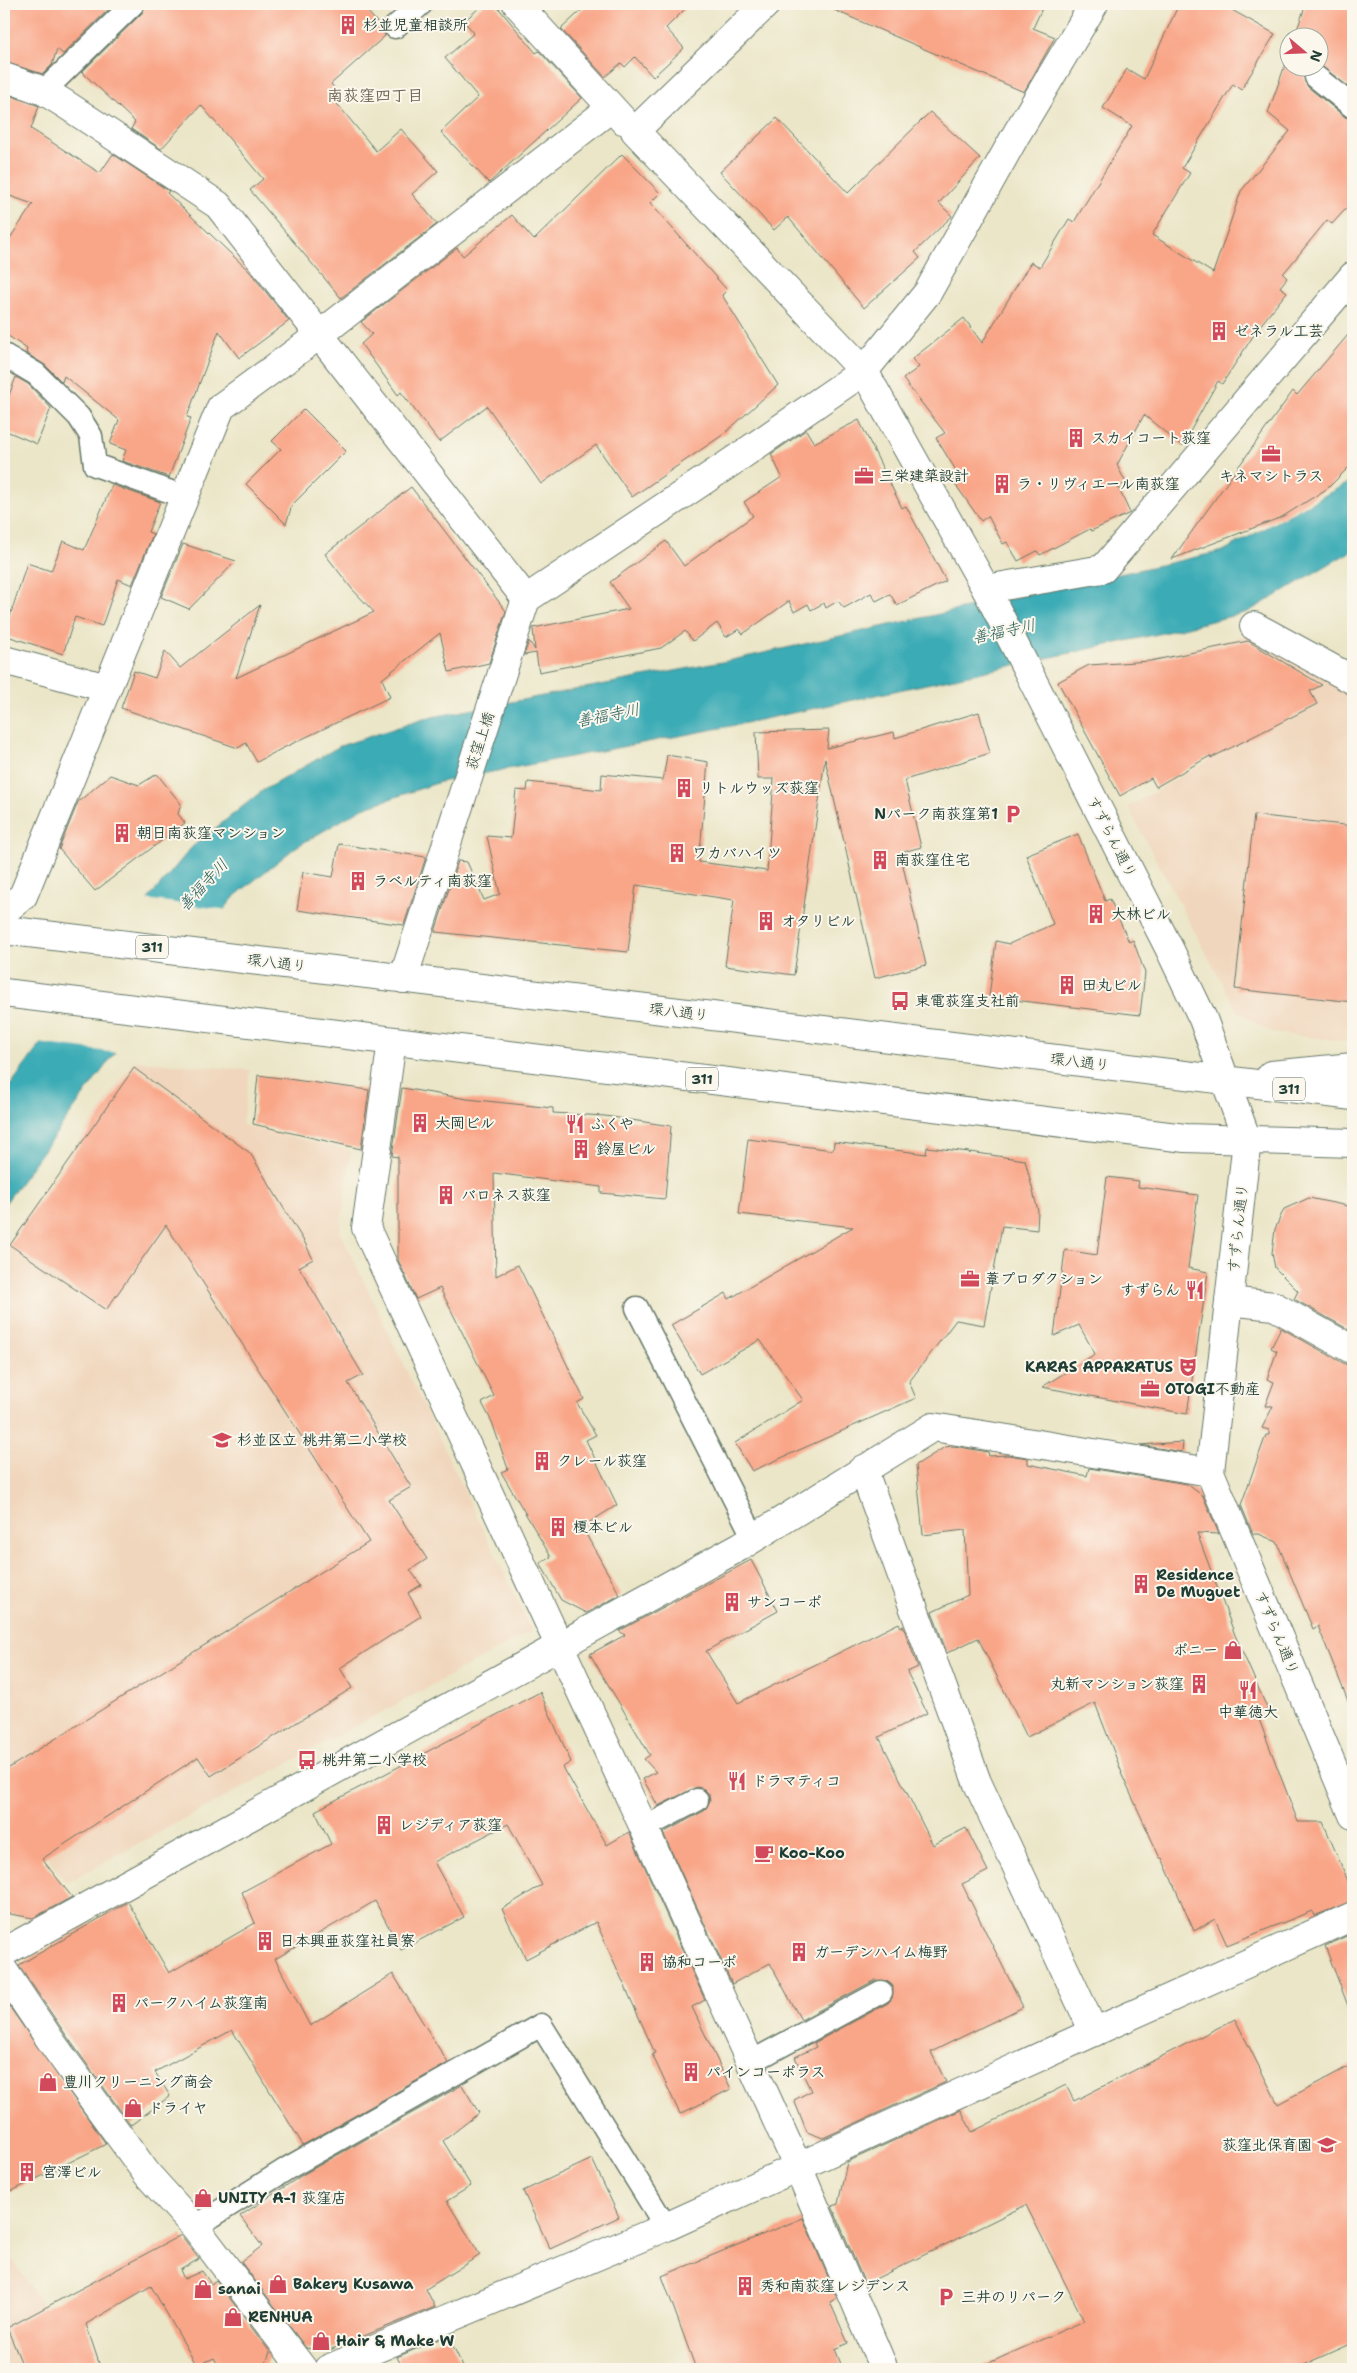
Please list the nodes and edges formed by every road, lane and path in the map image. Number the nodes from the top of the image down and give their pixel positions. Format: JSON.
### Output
{"nodes":[{"id":1,"x":133,"y":4,"type":"edge"},
{"id":2,"x":422,"y":4,"type":"edge"},
{"id":3,"x":517,"y":4,"type":"edge"},
{"id":4,"x":766,"y":4,"type":"edge"},
{"id":5,"x":1094,"y":4,"type":"edge"},
{"id":6,"x":395,"y":27,"type":"dead end"},
{"id":7,"x":4,"y":76,"type":"edge"},
{"id":8,"x":1317,"y":78,"type":"edge"},
{"id":9,"x":44,"y":91,"type":"junction"},
{"id":10,"x":1353,"y":107,"type":"edge"},
{"id":11,"x":611,"y":108,"type":"junction"},
{"id":12,"x":635,"y":131,"type":"junction"},
{"id":13,"x":1353,"y":276,"type":"edge"},
{"id":14,"x":318,"y":336,"type":"junction"},
{"id":15,"x":4,"y":356,"type":"edge"},
{"id":16,"x":864,"y":371,"type":"junction"},
{"id":17,"x":185,"y":497,"type":"junction"},
{"id":18,"x":988,"y":594,"type":"junction"},
{"id":19,"x":526,"y":599,"type":"junction"},
{"id":20,"x":1254,"y":626,"type":"dead end"},
{"id":21,"x":4,"y":660,"type":"edge"},
{"id":22,"x":1353,"y":680,"type":"edge"},
{"id":23,"x":107,"y":688,"type":"junction"},
{"id":24,"x":4,"y":911,"type":"edge"},
{"id":25,"x":4,"y":930,"type":"edge"},
{"id":26,"x":403,"y":979,"type":"junction"},
{"id":27,"x":4,"y":993,"type":"edge"},
{"id":28,"x":392,"y":1041,"type":"junction"},
{"id":29,"x":1353,"y":1067,"type":"edge"},
{"id":30,"x":1224,"y":1080,"type":"junction"},
{"id":31,"x":1353,"y":1096,"type":"edge"},
{"id":32,"x":1247,"y":1140,"type":"junction"},
{"id":33,"x":1350,"y":1145,"type":"edge"},
{"id":34,"x":1229,"y":1301,"type":"junction"},
{"id":35,"x":637,"y":1308,"type":"dead end"},
{"id":36,"x":1353,"y":1350,"type":"edge"},
{"id":37,"x":863,"y":1469,"type":"junction"},
{"id":38,"x":1210,"y":1472,"type":"junction"},
{"id":39,"x":754,"y":1538,"type":"junction"},
{"id":40,"x":560,"y":1645,"type":"junction"},
{"id":41,"x":697,"y":1800,"type":"dead end"},
{"id":42,"x":1353,"y":1815,"type":"edge"},
{"id":43,"x":644,"y":1828,"type":"junction"},
{"id":44,"x":1353,"y":1916,"type":"edge"},
{"id":45,"x":4,"y":1952,"type":"edge"},
{"id":46,"x":4,"y":1970,"type":"edge"},
{"id":47,"x":881,"y":1992,"type":"dead end"},
{"id":48,"x":1094,"y":2032,"type":"junction"},
{"id":49,"x":749,"y":2063,"type":"junction"},
{"id":50,"x":798,"y":2167,"type":"junction"},
{"id":51,"x":195,"y":2227,"type":"junction"},
{"id":52,"x":666,"y":2227,"type":"junction"},
{"id":53,"x":303,"y":2369,"type":"edge"},
{"id":54,"x":328,"y":2369,"type":"edge"},
{"id":55,"x":884,"y":2369,"type":"edge"}],
"edges":[{"from":1,"to":9,"type":"lane"},
{"from":2,"to":6,"type":"lane"},
{"from":3,"to":11,"type":"street","name":"すずらん通り"},
{"from":4,"to":12,"type":"street"},
{"from":5,"to":16,"type":"street"},
{"from":7,"to":9,"type":"street"},
{"from":8,"to":10,"type":"lane"},
{"from":9,"to":14,"type":"street"},
{"from":11,"to":12,"type":"street","name":"すずらん通り"},
{"from":11,"to":14,"type":"street"},
{"from":12,"to":16,"type":"street","name":"すずらん通り"},
{"from":13,"to":18,"type":"street"},
{"from":14,"to":17,"type":"street"},
{"from":14,"to":19,"type":"street"},
{"from":15,"to":17,"type":"lane"},
{"from":16,"to":18,"type":"street","name":"すずらん通り"},
{"from":16,"to":19,"type":"street"},
{"from":17,"to":23,"type":"street"},
{"from":18,"to":30,"type":"street","name":"すずらん通り"},
{"from":19,"to":26,"type":"street","name":"荻窪上橋"},
{"from":20,"to":22,"type":"street"},
{"from":21,"to":23,"type":"street"},
{"from":23,"to":24,"type":"street"},
{"from":25,"to":26,"type":"street","name":"環八通り","number":"311"},
{"from":26,"to":30,"type":"street","name":"環八通り","number":"311"},
{"from":27,"to":28,"type":"street","number":"311"},
{"from":28,"to":32,"type":"street","number":"311"},
{"from":28,"to":40,"type":"street"},
{"from":29,"to":30,"type":"street","number":"311"},
{"from":30,"to":31,"type":"street","name":"環八通り","number":"311"},
{"from":30,"to":32,"type":"street","name":"すずらん通り"},
{"from":32,"to":33,"type":"street","number":"311"},
{"from":32,"to":34,"type":"street","name":"すずらん通り"},
{"from":34,"to":36,"type":"street"},
{"from":34,"to":38,"type":"street","name":"すずらん通り"},
{"from":35,"to":39,"type":"lane"},
{"from":37,"to":38,"type":"street"},
{"from":37,"to":39,"type":"street"},
{"from":37,"to":48,"type":"street"},
{"from":38,"to":42,"type":"street","name":"すずらん通り"},
{"from":39,"to":40,"type":"street"},
{"from":40,"to":43,"type":"street"},
{"from":40,"to":45,"type":"street"},
{"from":41,"to":43,"type":"lane"},
{"from":43,"to":49,"type":"street"},
{"from":44,"to":48,"type":"street"},
{"from":46,"to":51,"type":"street"},
{"from":47,"to":49,"type":"lane"},
{"from":48,"to":50,"type":"street"},
{"from":49,"to":50,"type":"street"},
{"from":50,"to":52,"type":"street"},
{"from":50,"to":55,"type":"street"},
{"from":51,"to":52,"type":"lane"},
{"from":51,"to":53,"type":"street"},
{"from":52,"to":54,"type":"street"}]}
